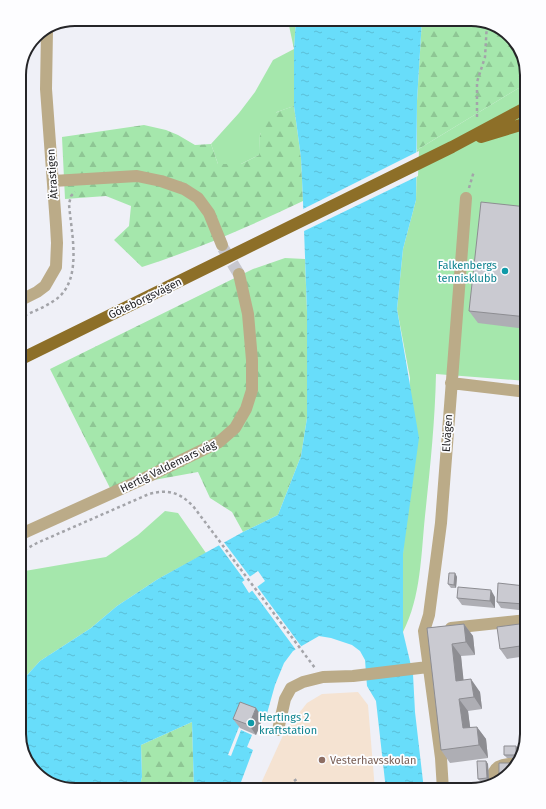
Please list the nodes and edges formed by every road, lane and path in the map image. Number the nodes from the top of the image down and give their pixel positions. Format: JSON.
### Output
{"nodes":[{"id":1,"x":487,"y":29,"type":"edge"},
{"id":2,"x":47,"y":35,"type":"edge"},
{"id":3,"x":520,"y":110,"type":"edge"},
{"id":4,"x":477,"y":117,"type":"dead end"},
{"id":5,"x":520,"y":125,"type":"edge"},
{"id":6,"x":452,"y":147,"type":"junction"},
{"id":7,"x":474,"y":171,"type":"dead end"},
{"id":8,"x":53,"y":181,"type":"junction"},
{"id":9,"x":466,"y":198,"type":"joint"},
{"id":10,"x":222,"y":245,"type":"tunnel mouth"},
{"id":11,"x":239,"y":274,"type":"tunnel mouth"},
{"id":12,"x":26,"y":298,"type":"edge"},
{"id":13,"x":26,"y":357,"type":"edge"},
{"id":14,"x":451,"y":382,"type":"junction"},
{"id":15,"x":520,"y":391,"type":"edge"},
{"id":16,"x":26,"y":532,"type":"edge"},
{"id":17,"x":26,"y":549,"type":"edge"},
{"id":18,"x":520,"y":621,"type":"edge"},
{"id":19,"x":424,"y":631,"type":"junction"},
{"id":20,"x":428,"y":667,"type":"junction"},
{"id":21,"x":323,"y":678,"type":"junction"},
{"id":22,"x":278,"y":730,"type":"dead end"},
{"id":23,"x":510,"y":764,"type":"edge"},
{"id":24,"x":492,"y":778,"type":"edge"},
{"id":25,"x":297,"y":779,"type":"dead end"},
{"id":26,"x":292,"y":783,"type":"edge"},
{"id":27,"x":443,"y":783,"type":"edge"}],
"edges":[{"from":1,"to":4,"type":"path"},
{"from":2,"to":8,"type":"street","name":"Ätrastigen"},
{"from":3,"to":6,"type":"main road"},
{"from":5,"to":6,"type":"main road"},
{"from":6,"to":13,"type":"main road","name":"Göteborgsvägen"},
{"from":7,"to":9,"type":"path"},
{"from":8,"to":10,"type":"street"},
{"from":8,"to":12,"type":"street","name":"Ätrastigen"},
{"from":9,"to":14,"type":"street","name":"Elvägen"},
{"from":11,"to":16,"type":"street","name":"Hertig Valdemars väg"},
{"from":14,"to":15,"type":"street"},
{"from":14,"to":19,"type":"street","name":"Elvägen"},
{"from":17,"to":21,"type":"path"},
{"from":18,"to":19,"type":"street"},
{"from":19,"to":20,"type":"street","name":"Elvägen"},
{"from":20,"to":21,"type":"street"},
{"from":20,"to":27,"type":"street","name":"Elvägen"},
{"from":21,"to":22,"type":"street"},
{"from":23,"to":24,"type":"street"},
{"from":25,"to":26,"type":"path"}]}
